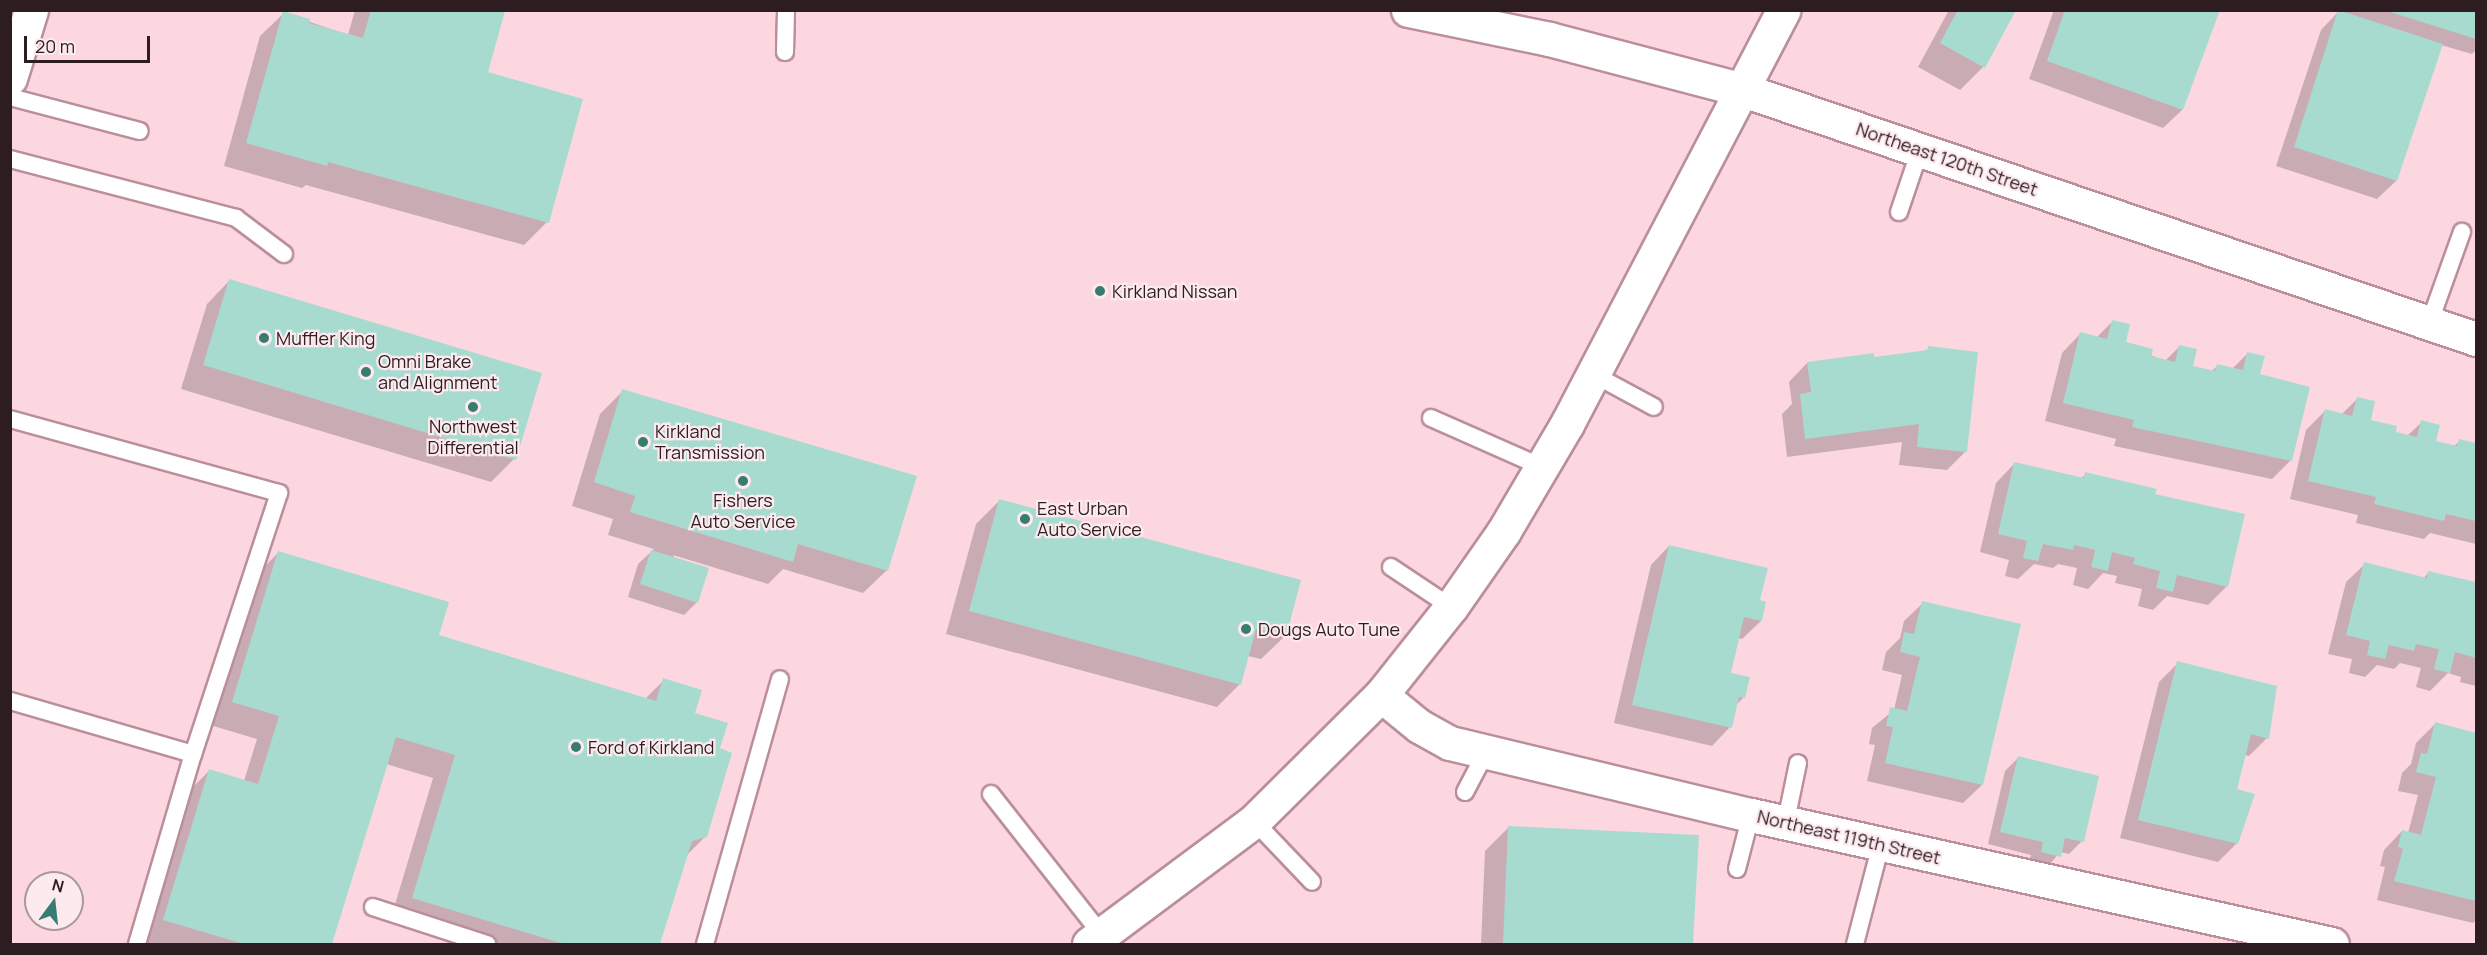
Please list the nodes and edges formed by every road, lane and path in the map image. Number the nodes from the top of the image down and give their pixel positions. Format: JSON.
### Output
{"nodes":[{"id":1,"x":786,"y":10,"type":"edge"},
{"id":2,"x":1408,"y":10,"type":"edge"},
{"id":3,"x":1783,"y":10,"type":"edge"},
{"id":4,"x":22,"y":23,"type":"edge"},
{"id":5,"x":785,"y":52,"type":"dead end"},
{"id":6,"x":10,"y":78,"type":"edge"},
{"id":7,"x":1743,"y":90,"type":"junction"},
{"id":8,"x":10,"y":97,"type":"edge"},
{"id":9,"x":140,"y":131,"type":"dead end"},
{"id":10,"x":1920,"y":150,"type":"junction"},
{"id":11,"x":10,"y":159,"type":"edge"},
{"id":12,"x":1899,"y":212,"type":"dead end"},
{"id":13,"x":2462,"y":232,"type":"dead end"},
{"id":14,"x":284,"y":254,"type":"dead end"},
{"id":15,"x":2429,"y":324,"type":"junction"},
{"id":16,"x":2476,"y":339,"type":"edge"},
{"id":17,"x":1593,"y":374,"type":"junction"},
{"id":18,"x":1654,"y":406,"type":"dead end"},
{"id":19,"x":1431,"y":417,"type":"dead end"},
{"id":20,"x":10,"y":419,"type":"edge"},
{"id":21,"x":1542,"y":467,"type":"junction"},
{"id":22,"x":1391,"y":567,"type":"dead end"},
{"id":23,"x":1451,"y":607,"type":"junction"},
{"id":24,"x":780,"y":679,"type":"dead end"},
{"id":25,"x":1380,"y":695,"type":"junction"},
{"id":26,"x":10,"y":701,"type":"edge"},
{"id":27,"x":1486,"y":752,"type":"junction"},
{"id":28,"x":193,"y":754,"type":"junction"},
{"id":29,"x":1798,"y":763,"type":"dead end"},
{"id":30,"x":1465,"y":792,"type":"dead end"},
{"id":31,"x":991,"y":794,"type":"dead end"},
{"id":32,"x":1750,"y":815,"type":"junction"},
{"id":33,"x":1254,"y":821,"type":"junction"},
{"id":34,"x":1786,"y":821,"type":"junction"},
{"id":35,"x":1881,"y":844,"type":"junction"},
{"id":36,"x":1737,"y":869,"type":"dead end"},
{"id":37,"x":1312,"y":882,"type":"dead end"},
{"id":38,"x":373,"y":907,"type":"dead end"},
{"id":39,"x":1096,"y":940,"type":"edge"},
{"id":40,"x":137,"y":945,"type":"edge"},
{"id":41,"x":487,"y":945,"type":"edge"},
{"id":42,"x":705,"y":945,"type":"edge"},
{"id":43,"x":1855,"y":945,"type":"edge"},
{"id":44,"x":2332,"y":945,"type":"edge"}],
"edges":[{"from":1,"to":5,"type":"lane"},
{"from":2,"to":7,"type":"street","name":"Northeast 120th Street"},
{"from":3,"to":7,"type":"street"},
{"from":4,"to":6,"type":"street"},
{"from":7,"to":10,"type":"street","name":"Northeast 120th Street"},
{"from":7,"to":17,"type":"street"},
{"from":8,"to":9,"type":"lane"},
{"from":10,"to":12,"type":"lane"},
{"from":10,"to":15,"type":"street","name":"Northeast 120th Street"},
{"from":11,"to":14,"type":"lane"},
{"from":13,"to":15,"type":"lane"},
{"from":15,"to":16,"type":"street","name":"Northeast 120th Street"},
{"from":17,"to":18,"type":"lane"},
{"from":17,"to":21,"type":"street"},
{"from":19,"to":21,"type":"lane"},
{"from":20,"to":28,"type":"lane"},
{"from":21,"to":23,"type":"street"},
{"from":22,"to":23,"type":"lane"},
{"from":23,"to":25,"type":"street"},
{"from":24,"to":42,"type":"lane"},
{"from":25,"to":27,"type":"street","name":"Northeast 119th Street"},
{"from":25,"to":33,"type":"street"},
{"from":26,"to":28,"type":"lane"},
{"from":27,"to":30,"type":"lane"},
{"from":27,"to":32,"type":"street","name":"Northeast 119th Street"},
{"from":28,"to":40,"type":"lane"},
{"from":29,"to":34,"type":"lane"},
{"from":31,"to":39,"type":"lane"},
{"from":32,"to":34,"type":"street","name":"Northeast 119th Street"},
{"from":32,"to":36,"type":"lane"},
{"from":33,"to":37,"type":"lane"},
{"from":33,"to":39,"type":"street"},
{"from":34,"to":35,"type":"street","name":"Northeast 119th Street"},
{"from":35,"to":43,"type":"lane"},
{"from":35,"to":44,"type":"street","name":"Northeast 119th Street"},
{"from":38,"to":41,"type":"lane"}]}
